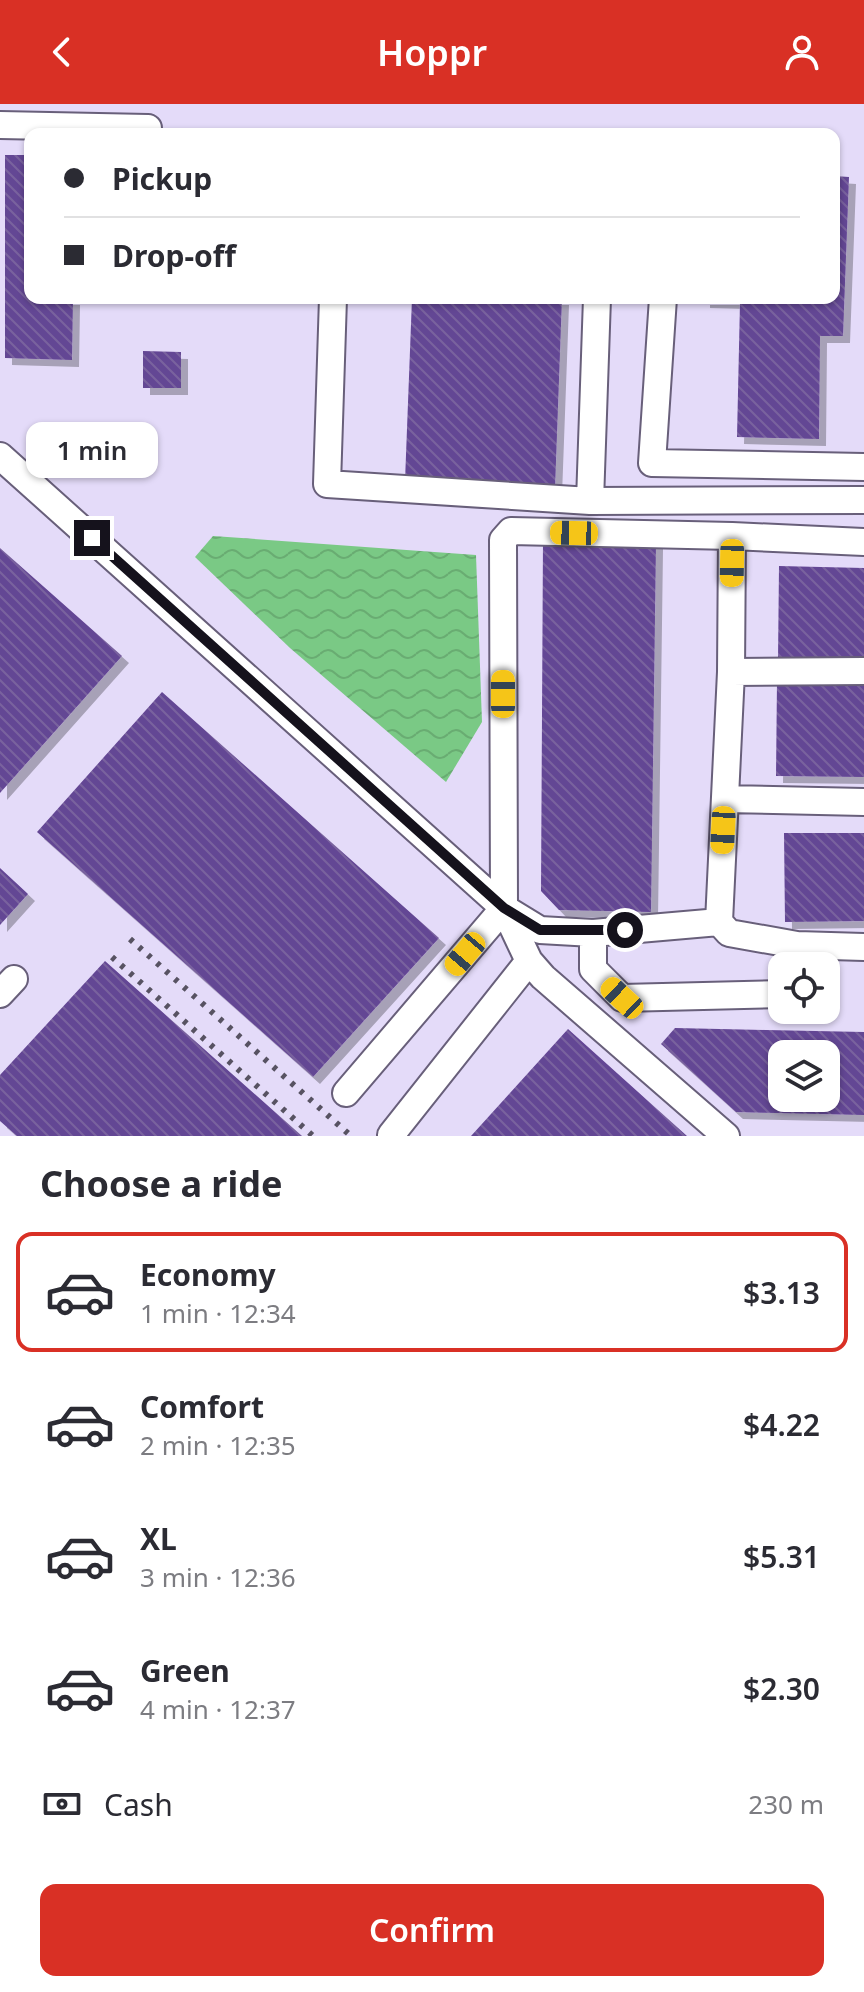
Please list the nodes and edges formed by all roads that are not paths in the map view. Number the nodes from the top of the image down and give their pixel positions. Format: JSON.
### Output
{"nodes":[{"id":1,"x":0,"y":125,"type":"edge"},
{"id":2,"x":148,"y":128,"type":"dead end"},
{"id":3,"x":333,"y":304,"type":"edge"},
{"id":4,"x":597,"y":304,"type":"edge"},
{"id":5,"x":663,"y":304,"type":"edge"},
{"id":6,"x":0,"y":456,"type":"edge"},
{"id":7,"x":864,"y":467,"type":"edge"},
{"id":8,"x":864,"y":500,"type":"edge"},
{"id":9,"x":590,"y":501,"type":"junction"},
{"id":10,"x":732,"y":536,"type":"junction"},
{"id":11,"x":864,"y":542,"type":"edge"},
{"id":12,"x":864,"y":671,"type":"edge"},
{"id":13,"x":731,"y":672,"type":"junction"},
{"id":14,"x":725,"y":799,"type":"junction"},
{"id":15,"x":864,"y":802,"type":"edge"},
{"id":16,"x":504,"y":908,"type":"junction"},
{"id":17,"x":719,"y":922,"type":"junction"},
{"id":18,"x":593,"y":933,"type":"junction"},
{"id":19,"x":864,"y":947,"type":"edge"},
{"id":20,"x":786,"y":952,"type":"edge"},
{"id":21,"x":827,"y":952,"type":"edge"},
{"id":22,"x":529,"y":961,"type":"junction"},
{"id":23,"x":768,"y":994,"type":"edge"},
{"id":24,"x":346,"y":1093,"type":"dead end"},
{"id":25,"x":391,"y":1135,"type":"edge"},
{"id":26,"x":726,"y":1136,"type":"edge"}],
"edges":[{"from":1,"to":2,"type":"lane"},
{"from":3,"to":9,"type":"lane"},
{"from":4,"to":9,"type":"lane"},
{"from":5,"to":7,"type":"lane"},
{"from":6,"to":16,"type":"lane"},
{"from":8,"to":9,"type":"lane"},
{"from":10,"to":11,"type":"lane"},
{"from":10,"to":13,"type":"lane"},
{"from":10,"to":16,"type":"lane"},
{"from":12,"to":13,"type":"lane"},
{"from":13,"to":14,"type":"lane"},
{"from":14,"to":15,"type":"lane"},
{"from":14,"to":17,"type":"lane"},
{"from":16,"to":18,"type":"lane"},
{"from":16,"to":22,"type":"lane"},
{"from":16,"to":24,"type":"lane"},
{"from":17,"to":18,"type":"lane"},
{"from":17,"to":20,"type":"lane"},
{"from":18,"to":23,"type":"lane"},
{"from":19,"to":21,"type":"lane"},
{"from":22,"to":25,"type":"lane"},
{"from":22,"to":26,"type":"lane"}]}
